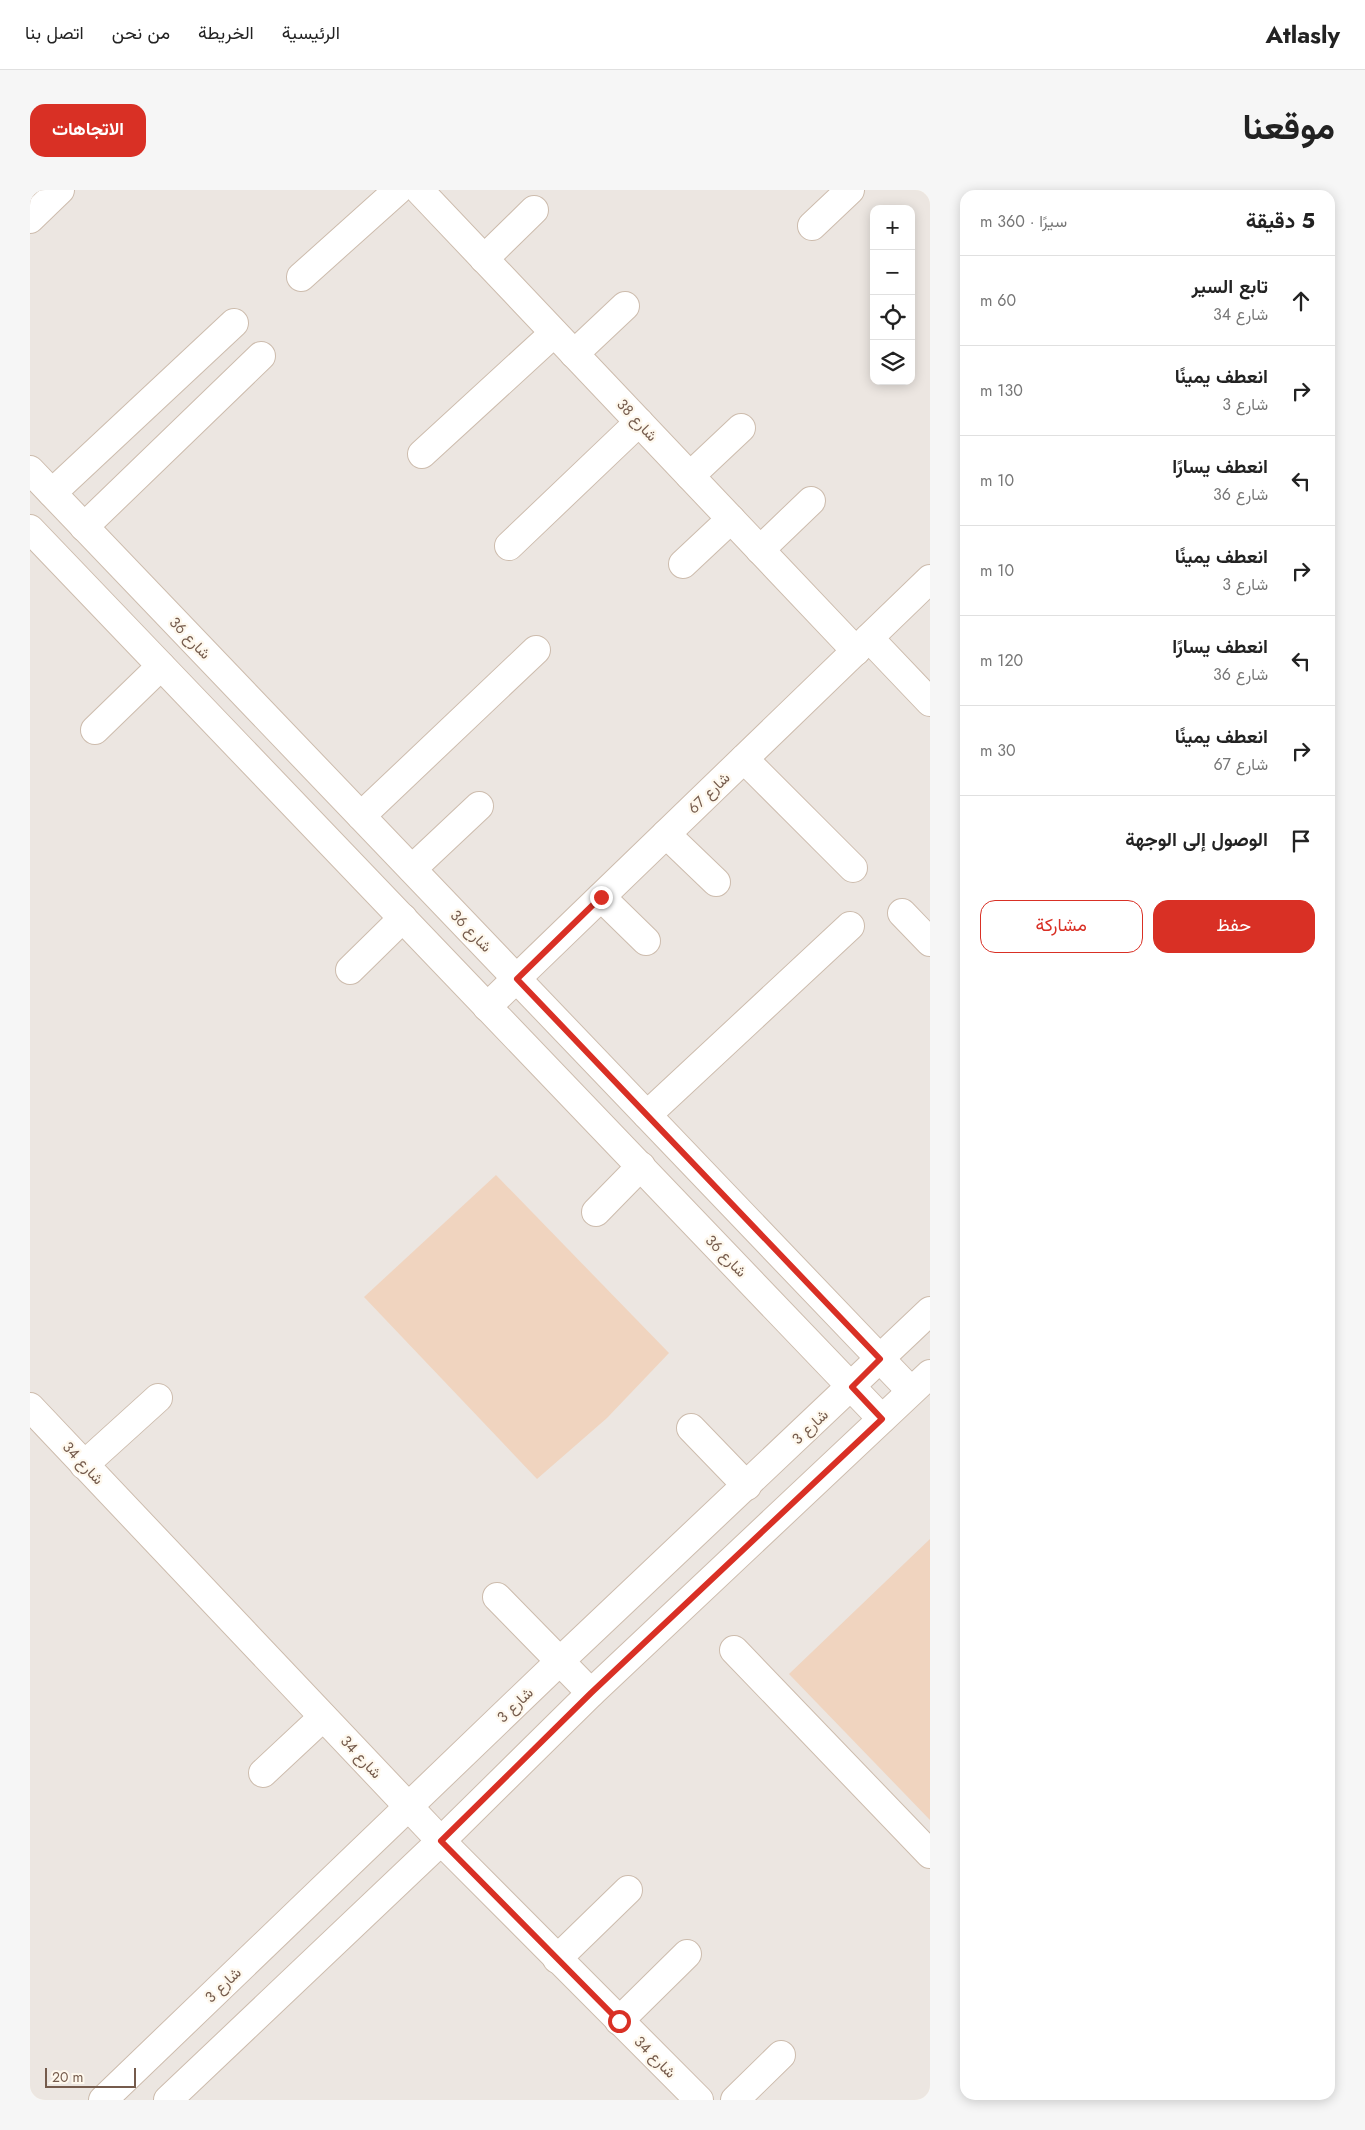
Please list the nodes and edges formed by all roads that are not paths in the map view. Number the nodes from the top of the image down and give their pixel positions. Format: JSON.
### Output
{"nodes":[{"id":1,"x":60,"y":190,"type":"edge"},
{"id":2,"x":398,"y":190,"type":"edge"},
{"id":3,"x":419,"y":190,"type":"edge"},
{"id":4,"x":850,"y":190,"type":"edge"},
{"id":5,"x":534,"y":210,"type":"dead end"},
{"id":6,"x":30,"y":219,"type":"edge"},
{"id":7,"x":812,"y":226,"type":"dead end"},
{"id":8,"x":484,"y":259,"type":"junction"},
{"id":9,"x":301,"y":277,"type":"dead end"},
{"id":10,"x":625,"y":306,"type":"dead end"},
{"id":11,"x":234,"y":322,"type":"dead end"},
{"id":12,"x":554,"y":333,"type":"junction"},
{"id":13,"x":574,"y":354,"type":"junction"},
{"id":14,"x":261,"y":356,"type":"dead end"},
{"id":15,"x":640,"y":422,"type":"junction"},
{"id":16,"x":741,"y":428,"type":"dead end"},
{"id":17,"x":422,"y":454,"type":"dead end"},
{"id":18,"x":30,"y":470,"type":"edge"},
{"id":19,"x":690,"y":476,"type":"junction"},
{"id":20,"x":52,"y":493,"type":"junction"},
{"id":21,"x":811,"y":501,"type":"dead end"},
{"id":22,"x":731,"y":519,"type":"junction"},
{"id":23,"x":84,"y":527,"type":"junction"},
{"id":24,"x":30,"y":530,"type":"edge"},
{"id":25,"x":509,"y":546,"type":"dead end"},
{"id":26,"x":760,"y":550,"type":"junction"},
{"id":27,"x":683,"y":564,"type":"dead end"},
{"id":28,"x":930,"y":579,"type":"edge"},
{"id":29,"x":863,"y":644,"type":"junction"},
{"id":30,"x":536,"y":650,"type":"dead end"},
{"id":31,"x":161,"y":666,"type":"junction"},
{"id":32,"x":930,"y":702,"type":"edge"},
{"id":33,"x":95,"y":730,"type":"dead end"},
{"id":34,"x":744,"y":759,"type":"junction"},
{"id":35,"x":479,"y":806,"type":"dead end"},
{"id":36,"x":361,"y":816,"type":"junction"},
{"id":37,"x":666,"y":834,"type":"junction"},
{"id":38,"x":853,"y":868,"type":"dead end"},
{"id":39,"x":412,"y":869,"type":"junction"},
{"id":40,"x":716,"y":882,"type":"dead end"},
{"id":41,"x":601,"y":897,"type":"junction"},
{"id":42,"x":902,"y":913,"type":"dead end"},
{"id":43,"x":403,"y":918,"type":"junction"},
{"id":44,"x":850,"y":926,"type":"dead end"},
{"id":45,"x":646,"y":941,"type":"dead end"},
{"id":46,"x":930,"y":942,"type":"edge"},
{"id":47,"x":350,"y":970,"type":"dead end"},
{"id":48,"x":517,"y":979,"type":"junction"},
{"id":49,"x":487,"y":1006,"type":"junction"},
{"id":50,"x":647,"y":1116,"type":"junction"},
{"id":51,"x":641,"y":1166,"type":"junction"},
{"id":52,"x":596,"y":1212,"type":"dead end"},
{"id":53,"x":930,"y":1311,"type":"edge"},
{"id":54,"x":880,"y":1359,"type":"junction"},
{"id":55,"x":920,"y":1383,"type":"edge"},
{"id":56,"x":852,"y":1387,"type":"junction"},
{"id":57,"x":158,"y":1398,"type":"dead end"},
{"id":58,"x":30,"y":1408,"type":"edge"},
{"id":59,"x":882,"y":1419,"type":"junction"},
{"id":60,"x":691,"y":1428,"type":"dead end"},
{"id":61,"x":84,"y":1465,"type":"junction"},
{"id":62,"x":747,"y":1486,"type":"junction"},
{"id":63,"x":497,"y":1597,"type":"dead end"},
{"id":64,"x":734,"y":1650,"type":"dead end"},
{"id":65,"x":560,"y":1661,"type":"junction"},
{"id":66,"x":591,"y":1693,"type":"junction"},
{"id":67,"x":323,"y":1717,"type":"junction"},
{"id":68,"x":263,"y":1773,"type":"dead end"},
{"id":69,"x":409,"y":1808,"type":"junction"},
{"id":70,"x":441,"y":1841,"type":"junction"},
{"id":71,"x":930,"y":1854,"type":"edge"},
{"id":72,"x":628,"y":1890,"type":"dead end"},
{"id":73,"x":687,"y":1954,"type":"dead end"},
{"id":74,"x":557,"y":1959,"type":"junction"},
{"id":75,"x":619,"y":2021,"type":"junction"},
{"id":76,"x":781,"y":2055,"type":"dead end"},
{"id":77,"x":175,"y":2098,"type":"edge"},
{"id":78,"x":103,"y":2100,"type":"edge"},
{"id":79,"x":699,"y":2100,"type":"edge"},
{"id":80,"x":735,"y":2100,"type":"edge"}],
"edges":[{"from":1,"to":6,"type":"street"},
{"from":2,"to":9,"type":"street"},
{"from":3,"to":8,"type":"street","name":"شارع 38"},
{"from":4,"to":7,"type":"street"},
{"from":5,"to":8,"type":"street"},
{"from":8,"to":12,"type":"street","name":"شارع 38"},
{"from":10,"to":13,"type":"street"},
{"from":11,"to":20,"type":"street"},
{"from":12,"to":13,"type":"street","name":"شارع 38"},
{"from":12,"to":17,"type":"street"},
{"from":13,"to":15,"type":"street","name":"شارع 38"},
{"from":14,"to":23,"type":"street"},
{"from":15,"to":19,"type":"street","name":"شارع 38"},
{"from":15,"to":25,"type":"street"},
{"from":16,"to":19,"type":"street"},
{"from":18,"to":20,"type":"street","name":"شارع 36"},
{"from":19,"to":22,"type":"street","name":"شارع 38"},
{"from":20,"to":23,"type":"street","name":"شارع 36"},
{"from":21,"to":26,"type":"street"},
{"from":22,"to":26,"type":"street","name":"شارع 38"},
{"from":22,"to":27,"type":"street"},
{"from":23,"to":36,"type":"street","name":"شارع 36"},
{"from":24,"to":31,"type":"street","name":"شارع 36"},
{"from":26,"to":29,"type":"street","name":"شارع 38"},
{"from":28,"to":29,"type":"street","name":"شارع 67"},
{"from":29,"to":32,"type":"street","name":"شارع 38"},
{"from":29,"to":34,"type":"street","name":"شارع 67"},
{"from":30,"to":36,"type":"street"},
{"from":31,"to":33,"type":"street"},
{"from":31,"to":43,"type":"street","name":"شارع 36"},
{"from":34,"to":37,"type":"street","name":"شارع 67"},
{"from":34,"to":38,"type":"street"},
{"from":35,"to":39,"type":"street"},
{"from":36,"to":39,"type":"street","name":"شارع 36"},
{"from":37,"to":40,"type":"street"},
{"from":37,"to":41,"type":"street","name":"شارع 67"},
{"from":39,"to":48,"type":"street","name":"شارع 36"},
{"from":41,"to":45,"type":"street"},
{"from":41,"to":48,"type":"street","name":"شارع 67"},
{"from":42,"to":46,"type":"street"},
{"from":43,"to":47,"type":"street"},
{"from":43,"to":49,"type":"street","name":"شارع 36"},
{"from":44,"to":50,"type":"street"},
{"from":48,"to":49,"type":"street","name":"شارع 67"},
{"from":48,"to":50,"type":"street","name":"شارع 36"},
{"from":49,"to":51,"type":"street","name":"شارع 36"},
{"from":50,"to":54,"type":"street","name":"شارع 36"},
{"from":51,"to":52,"type":"street"},
{"from":51,"to":56,"type":"street","name":"شارع 36"},
{"from":53,"to":54,"type":"street","name":"شارع 3"},
{"from":54,"to":55,"type":"street","name":"شارع 36"},
{"from":54,"to":56,"type":"street","name":"شارع 3"},
{"from":55,"to":59,"type":"street"},
{"from":56,"to":59,"type":"street","name":"شارع 36"},
{"from":56,"to":62,"type":"street","name":"شارع 3"},
{"from":57,"to":61,"type":"street"},
{"from":58,"to":61,"type":"street","name":"شارع 34"},
{"from":59,"to":66,"type":"street"},
{"from":60,"to":62,"type":"street"},
{"from":61,"to":67,"type":"street","name":"شارع 34"},
{"from":62,"to":65,"type":"street","name":"شارع 3"},
{"from":63,"to":65,"type":"street"},
{"from":64,"to":71,"type":"street"},
{"from":65,"to":66,"type":"street"},
{"from":65,"to":69,"type":"street","name":"شارع 3"},
{"from":66,"to":70,"type":"street"},
{"from":67,"to":68,"type":"street"},
{"from":67,"to":69,"type":"street","name":"شارع 34"},
{"from":69,"to":70,"type":"street","name":"شارع 34"},
{"from":69,"to":78,"type":"street","name":"شارع 3"},
{"from":70,"to":74,"type":"street","name":"شارع 34"},
{"from":70,"to":77,"type":"street"},
{"from":72,"to":74,"type":"street"},
{"from":73,"to":75,"type":"street"},
{"from":74,"to":75,"type":"street","name":"شارع 34"},
{"from":75,"to":79,"type":"street","name":"شارع 34"},
{"from":76,"to":80,"type":"street"}]}
